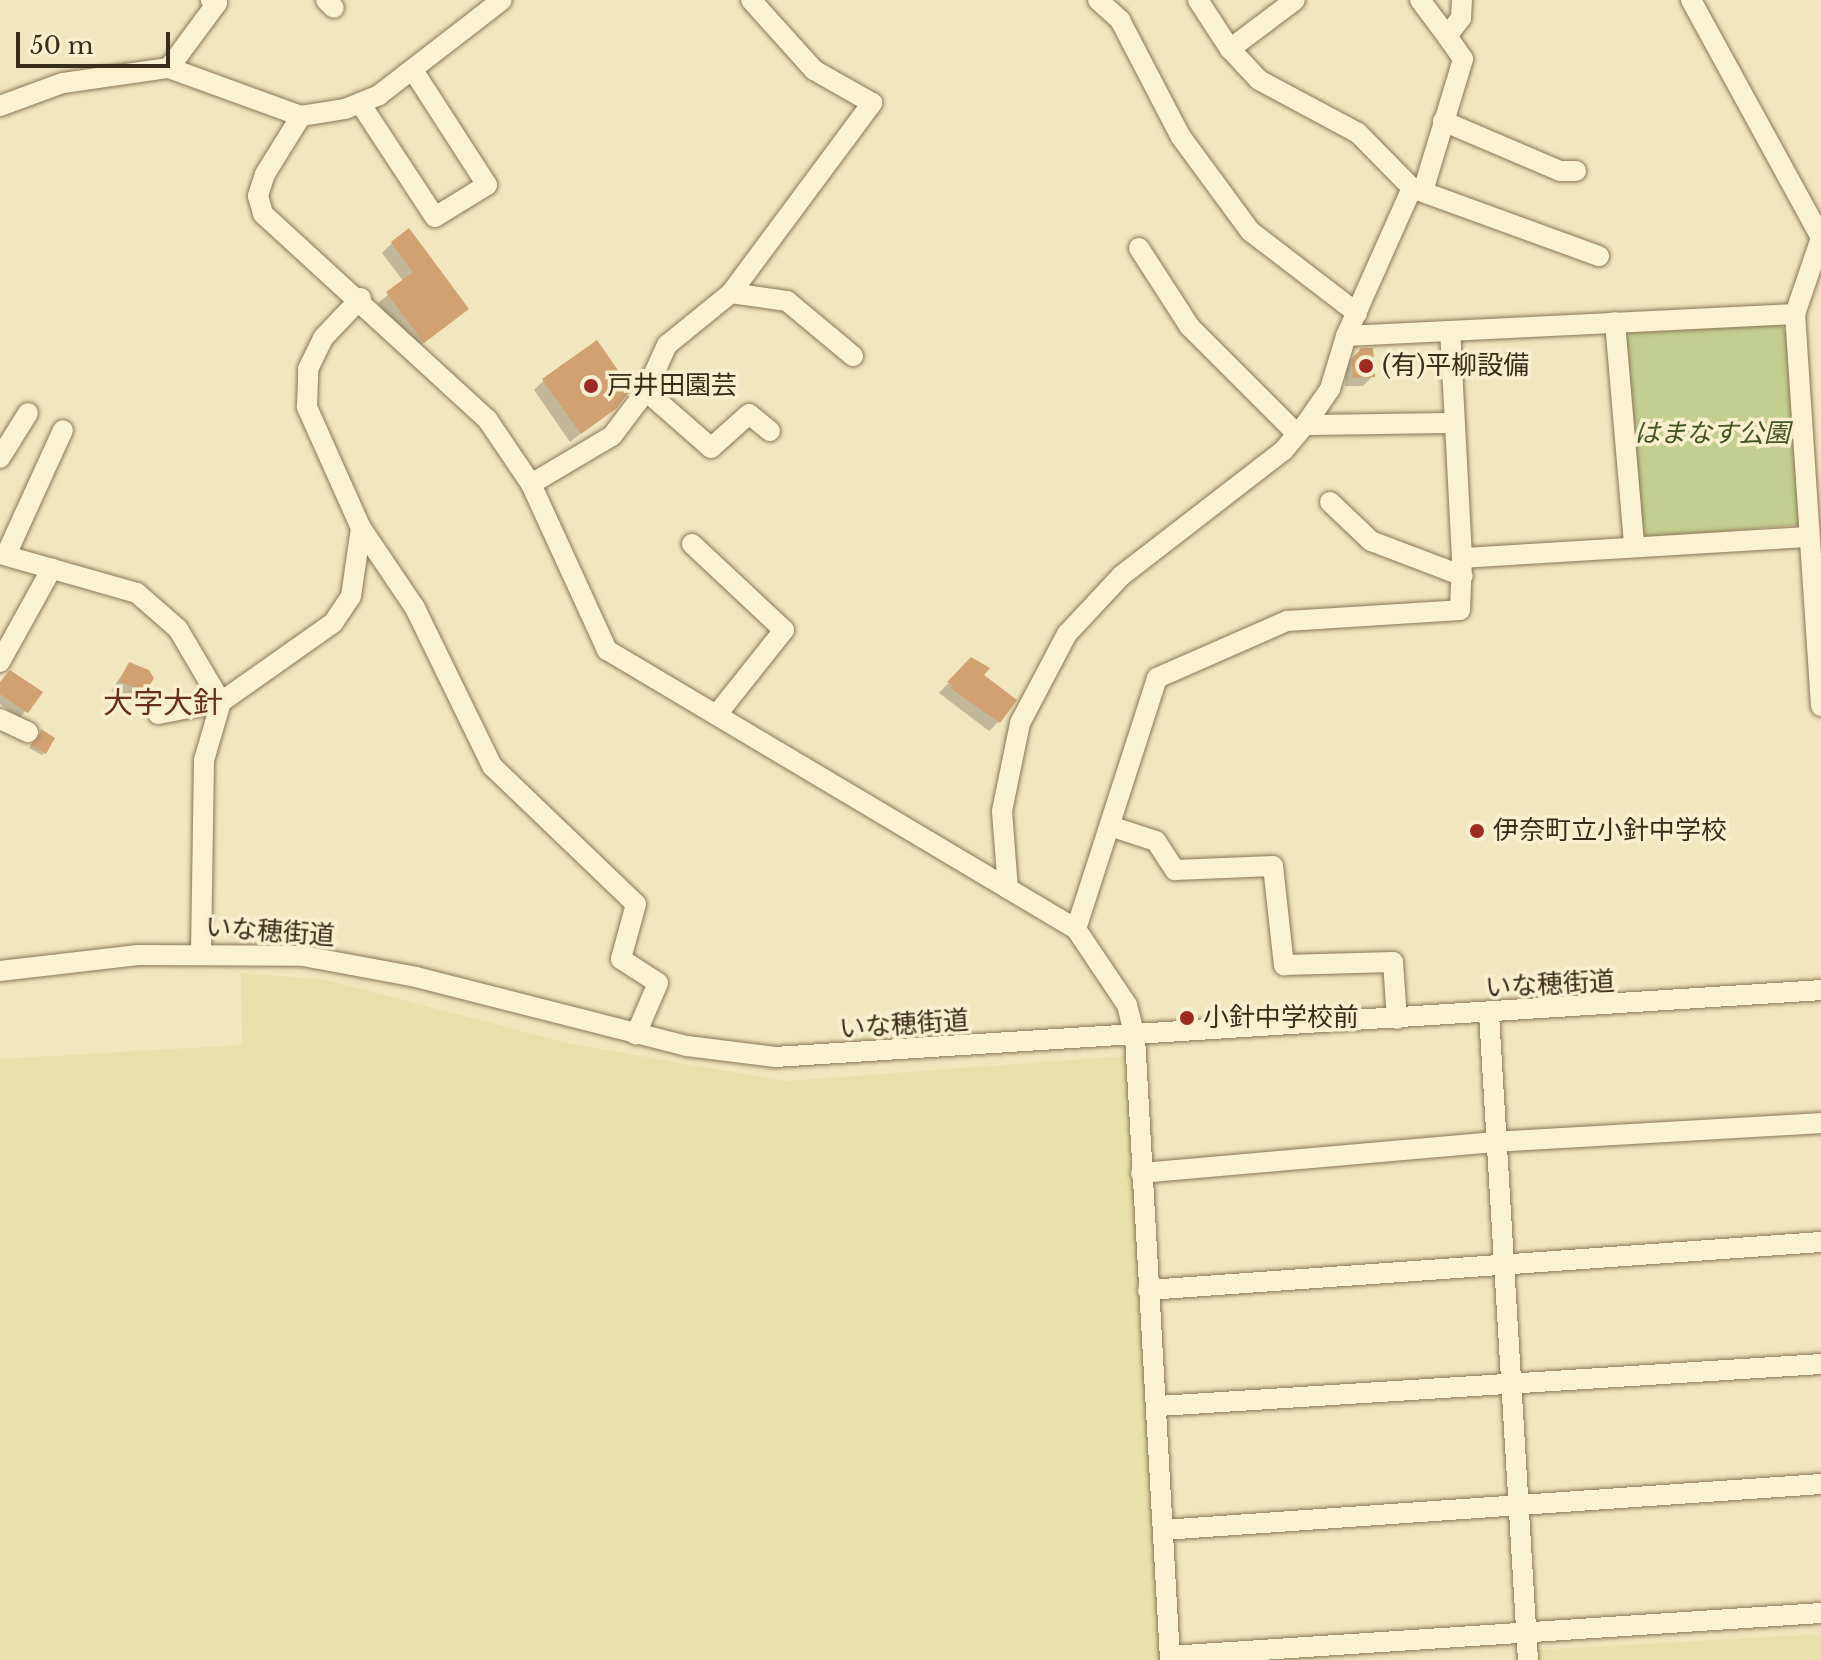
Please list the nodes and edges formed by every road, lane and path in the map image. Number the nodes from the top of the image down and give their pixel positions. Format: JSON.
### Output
{"nodes":[{"id":1,"x":502,"y":0,"type":"edge"},
{"id":2,"x":751,"y":0,"type":"edge"},
{"id":3,"x":1098,"y":0,"type":"edge"},
{"id":4,"x":1198,"y":0,"type":"edge"},
{"id":5,"x":1295,"y":0,"type":"edge"},
{"id":6,"x":1420,"y":0,"type":"edge"},
{"id":7,"x":1462,"y":0,"type":"edge"},
{"id":8,"x":1691,"y":0,"type":"edge"},
{"id":9,"x":216,"y":1,"type":"edge"},
{"id":10,"x":1447,"y":36,"type":"junction"},
{"id":11,"x":1230,"y":49,"type":"junction"},
{"id":12,"x":169,"y":68,"type":"junction"},
{"id":13,"x":413,"y":70,"type":"junction"},
{"id":14,"x":360,"y":103,"type":"junction"},
{"id":15,"x":0,"y":106,"type":"edge"},
{"id":16,"x":301,"y":116,"type":"junction"},
{"id":17,"x":1443,"y":121,"type":"junction"},
{"id":18,"x":1576,"y":171,"type":"dead end"},
{"id":19,"x":1418,"y":190,"type":"junction"},
{"id":20,"x":1821,"y":238,"type":"edge"},
{"id":21,"x":1139,"y":248,"type":"dead end"},
{"id":22,"x":1599,"y":256,"type":"dead end"},
{"id":23,"x":731,"y":293,"type":"junction"},
{"id":24,"x":361,"y":298,"type":"junction"},
{"id":25,"x":1357,"y":313,"type":"junction"},
{"id":26,"x":1795,"y":314,"type":"junction"},
{"id":27,"x":1615,"y":322,"type":"junction"},
{"id":28,"x":1450,"y":331,"type":"junction"},
{"id":29,"x":1346,"y":336,"type":"junction"},
{"id":30,"x":853,"y":356,"type":"dead end"},
{"id":31,"x":646,"y":391,"type":"junction"},
{"id":32,"x":28,"y":413,"type":"dead end"},
{"id":33,"x":1454,"y":423,"type":"junction"},
{"id":34,"x":63,"y":430,"type":"dead end"},
{"id":35,"x":1301,"y":430,"type":"junction"},
{"id":36,"x":770,"y":431,"type":"dead end"},
{"id":37,"x":1813,"y":455,"type":"edge"},
{"id":38,"x":0,"y":458,"type":"edge"},
{"id":39,"x":531,"y":484,"type":"junction"},
{"id":40,"x":1330,"y":502,"type":"dead end"},
{"id":41,"x":361,"y":528,"type":"junction"},
{"id":42,"x":1809,"y":537,"type":"junction"},
{"id":43,"x":692,"y":544,"type":"dead end"},
{"id":44,"x":1634,"y":544,"type":"junction"},
{"id":45,"x":3,"y":555,"type":"edge"},
{"id":46,"x":1463,"y":567,"type":"junction"},
{"id":47,"x":52,"y":568,"type":"junction"},
{"id":48,"x":0,"y":662,"type":"edge"},
{"id":49,"x":221,"y":702,"type":"junction"},
{"id":50,"x":1821,"y":706,"type":"edge"},
{"id":51,"x":718,"y":713,"type":"junction"},
{"id":52,"x":158,"y":714,"type":"dead end"},
{"id":53,"x":0,"y":719,"type":"edge"},
{"id":54,"x":28,"y":732,"type":"dead end"},
{"id":55,"x":1110,"y":826,"type":"junction"},
{"id":56,"x":1008,"y":889,"type":"junction"},
{"id":57,"x":1076,"y":929,"type":"junction"},
{"id":58,"x":201,"y":952,"type":"junction"},
{"id":59,"x":0,"y":971,"type":"edge"},
{"id":60,"x":1821,"y":990,"type":"edge"},
{"id":61,"x":1489,"y":1014,"type":"junction"},
{"id":62,"x":1397,"y":1019,"type":"junction"},
{"id":63,"x":636,"y":1034,"type":"junction"},
{"id":64,"x":1135,"y":1037,"type":"junction"},
{"id":65,"x":1821,"y":1123,"type":"edge"},
{"id":66,"x":1494,"y":1142,"type":"junction"},
{"id":67,"x":1141,"y":1173,"type":"junction"},
{"id":68,"x":1821,"y":1242,"type":"edge"},
{"id":69,"x":1505,"y":1266,"type":"junction"},
{"id":70,"x":1148,"y":1290,"type":"junction"},
{"id":71,"x":1821,"y":1364,"type":"edge"},
{"id":72,"x":1513,"y":1385,"type":"junction"},
{"id":73,"x":1159,"y":1406,"type":"junction"},
{"id":74,"x":1821,"y":1484,"type":"edge"},
{"id":75,"x":1519,"y":1506,"type":"junction"},
{"id":76,"x":1163,"y":1530,"type":"junction"},
{"id":77,"x":1821,"y":1613,"type":"edge"},
{"id":78,"x":1526,"y":1635,"type":"junction"},
{"id":79,"x":1170,"y":1658,"type":"edge"},
{"id":80,"x":1528,"y":1660,"type":"edge"}],
"edges":[{"from":1,"to":13,"type":"street"},
{"from":2,"to":23,"type":"street"},
{"from":3,"to":25,"type":"street"},
{"from":4,"to":11,"type":"street"},
{"from":5,"to":11,"type":"street"},
{"from":6,"to":10,"type":"street"},
{"from":7,"to":10,"type":"street"},
{"from":8,"to":20,"type":"street"},
{"from":9,"to":12,"type":"street"},
{"from":10,"to":17,"type":"street"},
{"from":11,"to":19,"type":"street"},
{"from":12,"to":15,"type":"street"},
{"from":12,"to":16,"type":"street"},
{"from":13,"to":14,"type":"street"},
{"from":13,"to":14,"type":"street"},
{"from":14,"to":16,"type":"street"},
{"from":16,"to":24,"type":"street"},
{"from":17,"to":18,"type":"street"},
{"from":17,"to":19,"type":"street"},
{"from":19,"to":22,"type":"street"},
{"from":19,"to":25,"type":"street"},
{"from":20,"to":26,"type":"street"},
{"from":21,"to":35,"type":"street"},
{"from":23,"to":30,"type":"street"},
{"from":23,"to":31,"type":"street"},
{"from":24,"to":39,"type":"street"},
{"from":24,"to":41,"type":"street"},
{"from":25,"to":29,"type":"street"},
{"from":26,"to":27,"type":"street"},
{"from":26,"to":37,"type":"street"},
{"from":27,"to":28,"type":"street"},
{"from":27,"to":44,"type":"street"},
{"from":28,"to":29,"type":"street"},
{"from":28,"to":33,"type":"street"},
{"from":29,"to":35,"type":"street"},
{"from":31,"to":36,"type":"street"},
{"from":31,"to":39,"type":"street"},
{"from":32,"to":38,"type":"street"},
{"from":33,"to":35,"type":"street"},
{"from":33,"to":46,"type":"street"},
{"from":34,"to":45,"type":"street"},
{"from":35,"to":56,"type":"street"},
{"from":37,"to":42,"type":"street"},
{"from":39,"to":51,"type":"street"},
{"from":40,"to":46,"type":"street"},
{"from":41,"to":49,"type":"street"},
{"from":41,"to":63,"type":"street"},
{"from":42,"to":44,"type":"street"},
{"from":42,"to":50,"type":"street"},
{"from":43,"to":51,"type":"street"},
{"from":44,"to":46,"type":"street"},
{"from":45,"to":47,"type":"street"},
{"from":46,"to":55,"type":"street"},
{"from":47,"to":48,"type":"street"},
{"from":47,"to":49,"type":"street"},
{"from":49,"to":52,"type":"street"},
{"from":49,"to":58,"type":"street"},
{"from":51,"to":56,"type":"street"},
{"from":53,"to":54,"type":"street"},
{"from":55,"to":57,"type":"street"},
{"from":55,"to":62,"type":"street"},
{"from":56,"to":57,"type":"street"},
{"from":57,"to":64,"type":"street"},
{"from":58,"to":59,"type":"street","name":"いな穂街道"},
{"from":58,"to":63,"type":"street","name":"いな穂街道"},
{"from":60,"to":61,"type":"street","name":"いな穂街道"},
{"from":61,"to":62,"type":"street","name":"いな穂街道"},
{"from":61,"to":66,"type":"street"},
{"from":62,"to":64,"type":"street","name":"いな穂街道"},
{"from":63,"to":64,"type":"street","name":"いな穂街道"},
{"from":64,"to":67,"type":"street"},
{"from":65,"to":66,"type":"street"},
{"from":66,"to":67,"type":"street"},
{"from":66,"to":69,"type":"street"},
{"from":67,"to":70,"type":"street"},
{"from":68,"to":69,"type":"street"},
{"from":69,"to":70,"type":"street"},
{"from":69,"to":72,"type":"street"},
{"from":70,"to":73,"type":"street"},
{"from":71,"to":72,"type":"street"},
{"from":72,"to":73,"type":"street"},
{"from":72,"to":75,"type":"street"},
{"from":73,"to":76,"type":"street"},
{"from":74,"to":75,"type":"street"},
{"from":75,"to":76,"type":"street"},
{"from":75,"to":78,"type":"street"},
{"from":76,"to":79,"type":"street"},
{"from":77,"to":78,"type":"street"},
{"from":78,"to":79,"type":"street"},
{"from":78,"to":80,"type":"street"}]}
